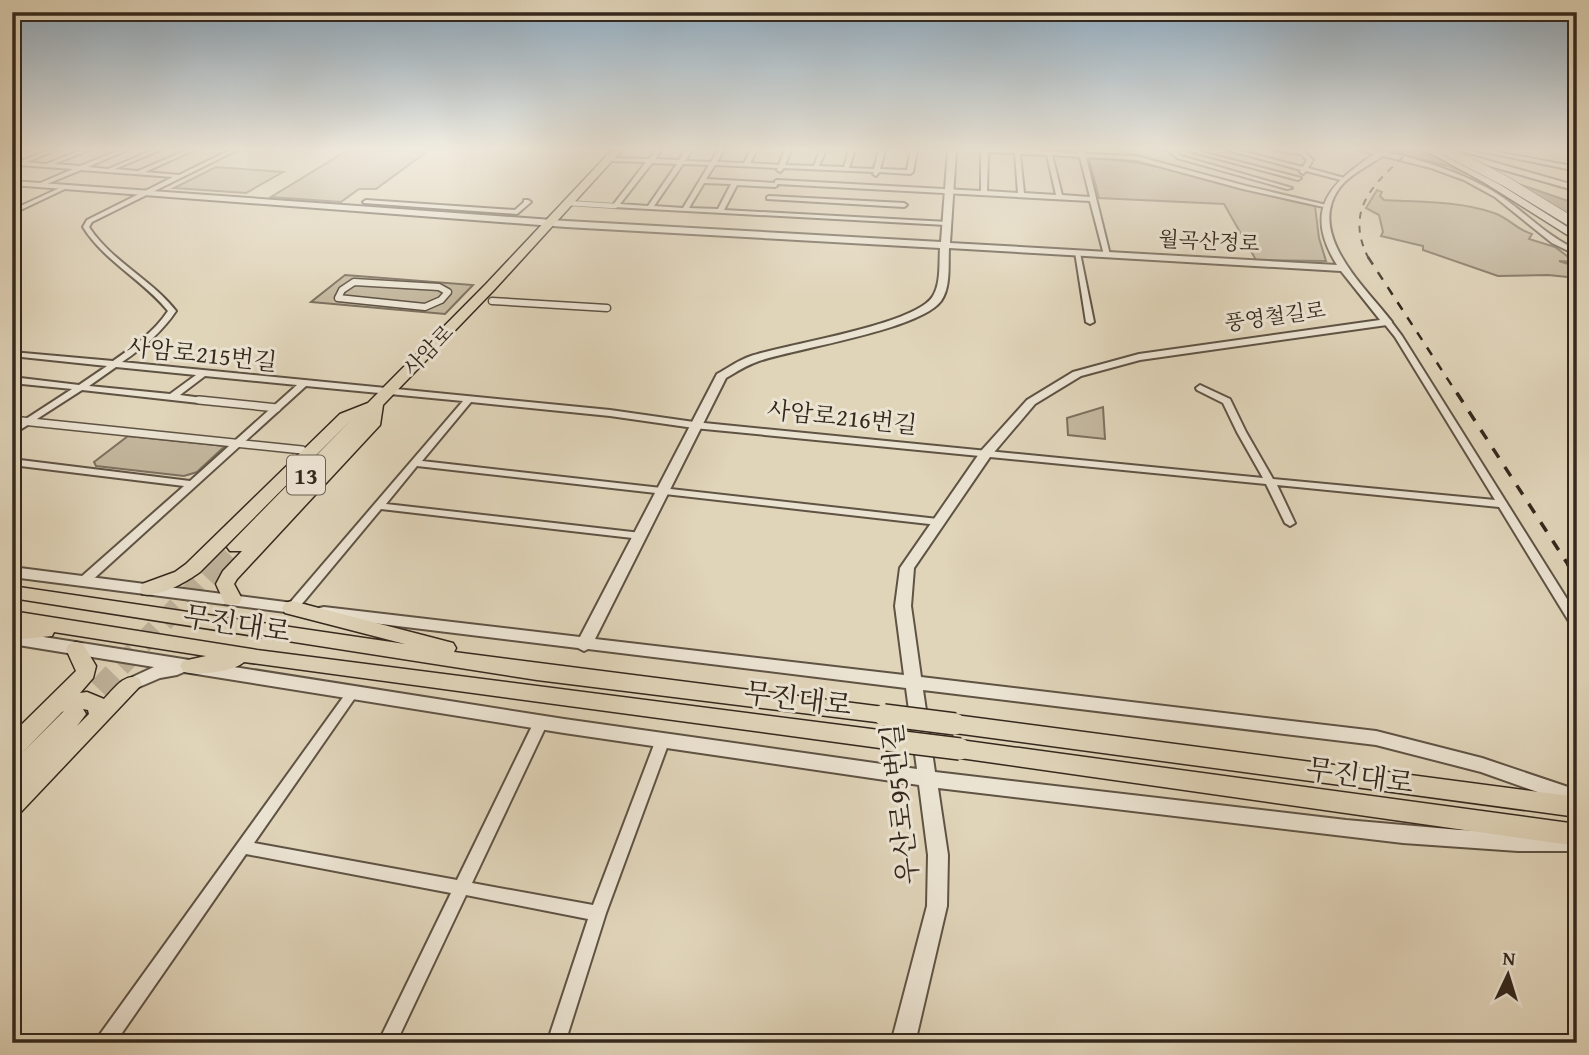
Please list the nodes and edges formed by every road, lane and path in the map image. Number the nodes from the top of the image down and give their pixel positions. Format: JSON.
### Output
{"nodes":[{"id":1,"x":40,"y":199,"type":"edge"},
{"id":2,"x":130,"y":199,"type":"edge"},
{"id":3,"x":229,"y":199,"type":"edge"},
{"id":4,"x":572,"y":199,"type":"edge"},
{"id":5,"x":620,"y":199,"type":"edge"},
{"id":6,"x":656,"y":199,"type":"edge"},
{"id":7,"x":691,"y":199,"type":"edge"},
{"id":8,"x":727,"y":199,"type":"edge"},
{"id":9,"x":768,"y":199,"type":"edge"},
{"id":10,"x":793,"y":199,"type":"edge"},
{"id":11,"x":905,"y":199,"type":"edge"},
{"id":12,"x":947,"y":199,"type":"edge"},
{"id":13,"x":1093,"y":199,"type":"edge"},
{"id":14,"x":1293,"y":199,"type":"edge"},
{"id":15,"x":1331,"y":199,"type":"edge"},
{"id":16,"x":1500,"y":199,"type":"edge"},
{"id":17,"x":1516,"y":199,"type":"edge"},
{"id":18,"x":1535,"y":199,"type":"edge"},
{"id":19,"x":526,"y":201,"type":"dead end"},
{"id":20,"x":366,"y":202,"type":"dead end"},
{"id":21,"x":568,"y":204,"type":"junction"},
{"id":22,"x":904,"y":205,"type":"junction"},
{"id":23,"x":615,"y":206,"type":"junction"},
{"id":24,"x":1328,"y":206,"type":"junction"},
{"id":25,"x":650,"y":208,"type":"junction"},
{"id":26,"x":685,"y":210,"type":"junction"},
{"id":27,"x":12,"y":212,"type":"edge"},
{"id":28,"x":720,"y":212,"type":"junction"},
{"id":29,"x":761,"y":214,"type":"junction"},
{"id":30,"x":902,"y":221,"type":"junction"},
{"id":31,"x":551,"y":223,"type":"junction"},
{"id":32,"x":946,"y":223,"type":"junction"},
{"id":33,"x":1577,"y":225,"type":"edge"},
{"id":34,"x":1577,"y":238,"type":"edge"},
{"id":35,"x":945,"y":245,"type":"junction"},
{"id":36,"x":1077,"y":253,"type":"junction"},
{"id":37,"x":1576,"y":253,"type":"edge"},
{"id":38,"x":1107,"y":254,"type":"junction"},
{"id":39,"x":1344,"y":268,"type":"junction"},
{"id":40,"x":446,"y":295,"type":"joint"},
{"id":41,"x":492,"y":301,"type":"dead end"},
{"id":42,"x":607,"y":308,"type":"dead end"},
{"id":43,"x":1090,"y":322,"type":"dead end"},
{"id":44,"x":1387,"y":323,"type":"junction"},
{"id":45,"x":12,"y":354,"type":"edge"},
{"id":46,"x":114,"y":364,"type":"junction"},
{"id":47,"x":202,"y":374,"type":"junction"},
{"id":48,"x":12,"y":380,"type":"edge"},
{"id":49,"x":302,"y":385,"type":"junction"},
{"id":50,"x":78,"y":388,"type":"junction"},
{"id":51,"x":1199,"y":388,"type":"dead end"},
{"id":52,"x":172,"y":397,"type":"junction"},
{"id":53,"x":382,"y":397,"type":"junction"},
{"id":54,"x":469,"y":399,"type":"junction"},
{"id":55,"x":199,"y":400,"type":"joint"},
{"id":56,"x":277,"y":408,"type":"junction"},
{"id":57,"x":12,"y":420,"type":"edge"},
{"id":58,"x":27,"y":422,"type":"junction"},
{"id":59,"x":694,"y":425,"type":"junction"},
{"id":60,"x":12,"y":432,"type":"edge"},
{"id":61,"x":238,"y":444,"type":"junction"},
{"id":62,"x":302,"y":450,"type":"dead end"},
{"id":63,"x":985,"y":454,"type":"junction"},
{"id":64,"x":12,"y":462,"type":"edge"},
{"id":65,"x":415,"y":463,"type":"junction"},
{"id":66,"x":1272,"y":482,"type":"junction"},
{"id":67,"x":193,"y":485,"type":"junction"},
{"id":68,"x":663,"y":491,"type":"junction"},
{"id":69,"x":1502,"y":504,"type":"junction"},
{"id":70,"x":379,"y":506,"type":"junction"},
{"id":71,"x":939,"y":522,"type":"junction"},
{"id":72,"x":1290,"y":523,"type":"dead end"},
{"id":73,"x":641,"y":536,"type":"junction"},
{"id":74,"x":239,"y":555,"type":"junction"},
{"id":75,"x":204,"y":557,"type":"junction"},
{"id":76,"x":12,"y":572,"type":"edge"},
{"id":77,"x":85,"y":580,"type":"junction"},
{"id":78,"x":149,"y":589,"type":"junction"},
{"id":79,"x":12,"y":592,"type":"edge"},
{"id":80,"x":232,"y":599,"type":"junction"},
{"id":81,"x":292,"y":608,"type":"junction"},
{"id":82,"x":12,"y":618,"type":"edge"},
{"id":83,"x":1577,"y":625,"type":"edge"},
{"id":84,"x":15,"y":639,"type":"edge"},
{"id":85,"x":80,"y":639,"type":"junction"},
{"id":86,"x":584,"y":645,"type":"junction"},
{"id":87,"x":257,"y":657,"type":"junction"},
{"id":88,"x":190,"y":666,"type":"junction"},
{"id":89,"x":537,"y":671,"type":"junction"},
{"id":90,"x":913,"y":682,"type":"junction"},
{"id":91,"x":132,"y":684,"type":"joint"},
{"id":92,"x":353,"y":692,"type":"junction"},
{"id":93,"x":66,"y":709,"type":"junction"},
{"id":94,"x":100,"y":716,"type":"junction"},
{"id":95,"x":540,"y":724,"type":"junction"},
{"id":96,"x":663,"y":742,"type":"junction"},
{"id":97,"x":12,"y":749,"type":"edge"},
{"id":98,"x":12,"y":778,"type":"edge"},
{"id":99,"x":928,"y":780,"type":"junction"},
{"id":100,"x":1577,"y":798,"type":"edge"},
{"id":101,"x":12,"y":806,"type":"edge"},
{"id":102,"x":1577,"y":807,"type":"edge"},
{"id":103,"x":1577,"y":835,"type":"edge"},
{"id":104,"x":1577,"y":843,"type":"edge"},
{"id":105,"x":242,"y":847,"type":"junction"},
{"id":106,"x":461,"y":888,"type":"junction"},
{"id":107,"x":598,"y":913,"type":"junction"},
{"id":108,"x":104,"y":1043,"type":"edge"},
{"id":109,"x":387,"y":1043,"type":"edge"},
{"id":110,"x":556,"y":1043,"type":"edge"},
{"id":111,"x":903,"y":1043,"type":"edge"}],
"edges":[{"from":1,"to":27,"type":"street"},
{"from":2,"to":46,"type":"street","name":"월곡산정로"},
{"from":3,"to":31,"type":"street","name":"월곡산정로"},
{"from":4,"to":21,"type":"main road","name":"사암로"},
{"from":5,"to":23,"type":"street"},
{"from":6,"to":25,"type":"street"},
{"from":7,"to":26,"type":"street"},
{"from":8,"to":28,"type":"street"},
{"from":9,"to":29,"type":"street"},
{"from":10,"to":22,"type":"street"},
{"from":11,"to":22,"type":"street"},
{"from":12,"to":32,"type":"street"},
{"from":13,"to":38,"type":"street"},
{"from":14,"to":24,"type":"street"},
{"from":15,"to":24,"type":"street"},
{"from":16,"to":37,"type":"street"},
{"from":17,"to":34,"type":"main road"},
{"from":18,"to":33,"type":"main road","bridge":true},
{"from":19,"to":20,"type":"street"},
{"from":21,"to":23,"type":"street"},
{"from":21,"to":31,"type":"main road","name":"사암로"},
{"from":22,"to":30,"type":"street"},
{"from":23,"to":25,"type":"street"},
{"from":24,"to":39,"type":"street","name":"풍영철길로"},
{"from":25,"to":26,"type":"street"},
{"from":26,"to":28,"type":"street"},
{"from":28,"to":29,"type":"street"},
{"from":29,"to":30,"type":"street"},
{"from":30,"to":32,"type":"street"},
{"from":31,"to":35,"type":"street","name":"월곡산정로"},
{"from":31,"to":53,"type":"main road","name":"사암로"},
{"from":32,"to":35,"type":"street"},
{"from":35,"to":36,"type":"street","name":"월곡산정로"},
{"from":35,"to":59,"type":"street"},
{"from":36,"to":38,"type":"street","name":"월곡산정로"},
{"from":36,"to":43,"type":"street"},
{"from":38,"to":39,"type":"street","name":"월곡산정로"},
{"from":39,"to":44,"type":"street","name":"풍영철길로"},
{"from":40,"to":40,"type":"street"},
{"from":41,"to":42,"type":"street"},
{"from":44,"to":63,"type":"street","name":"풍영철길로"},
{"from":44,"to":69,"type":"street"},
{"from":45,"to":46,"type":"street","name":"사암로215번길"},
{"from":46,"to":47,"type":"street","name":"사암로215번길"},
{"from":46,"to":50,"type":"street"},
{"from":47,"to":49,"type":"street","name":"사암로215번길"},
{"from":47,"to":52,"type":"street"},
{"from":48,"to":50,"type":"street"},
{"from":49,"to":53,"type":"street","name":"사암로215번길"},
{"from":49,"to":56,"type":"street"},
{"from":50,"to":52,"type":"street"},
{"from":50,"to":58,"type":"street"},
{"from":51,"to":66,"type":"street"},
{"from":52,"to":55,"type":"street"},
{"from":53,"to":54,"type":"street","name":"사암로216번길"},
{"from":53,"to":74,"type":"main road"},
{"from":53,"to":75,"type":"main road"},
{"from":54,"to":59,"type":"street","name":"사암로216번길"},
{"from":54,"to":65,"type":"street"},
{"from":55,"to":56,"type":"street"},
{"from":56,"to":61,"type":"street"},
{"from":57,"to":58,"type":"street"},
{"from":58,"to":60,"type":"street"},
{"from":58,"to":61,"type":"street"},
{"from":59,"to":63,"type":"street","name":"사암로216번길"},
{"from":59,"to":68,"type":"street"},
{"from":61,"to":62,"type":"street"},
{"from":61,"to":67,"type":"street"},
{"from":63,"to":66,"type":"street"},
{"from":63,"to":71,"type":"street","name":"풍영철길로"},
{"from":64,"to":67,"type":"street"},
{"from":65,"to":68,"type":"street"},
{"from":65,"to":70,"type":"street"},
{"from":66,"to":69,"type":"street"},
{"from":66,"to":72,"type":"street"},
{"from":67,"to":77,"type":"street"},
{"from":68,"to":71,"type":"street"},
{"from":68,"to":73,"type":"street"},
{"from":69,"to":83,"type":"street"},
{"from":70,"to":73,"type":"street"},
{"from":70,"to":81,"type":"street"},
{"from":71,"to":90,"type":"street","name":"풍영철길로"},
{"from":73,"to":86,"type":"street"},
{"from":74,"to":75,"type":"main road"},
{"from":74,"to":80,"type":"main road"},
{"from":75,"to":78,"type":"main road"},
{"from":76,"to":77,"type":"street","name":"무진대로"},
{"from":77,"to":78,"type":"street","name":"무진대로"},
{"from":78,"to":80,"type":"street","name":"무진대로"},
{"from":79,"to":89,"type":"main road","name":"무진대로"},
{"from":80,"to":81,"type":"street","name":"무진대로"},
{"from":81,"to":86,"type":"street","name":"무진대로"},
{"from":81,"to":89,"type":"main road"},
{"from":82,"to":85,"type":"main road","name":"무진대로"},
{"from":84,"to":85,"type":"main road"},
{"from":85,"to":87,"type":"main road","name":"무진대로"},
{"from":85,"to":88,"type":"street","name":"무진대로"},
{"from":85,"to":93,"type":"main road"},
{"from":86,"to":90,"type":"street","name":"무진대로"},
{"from":87,"to":88,"type":"main road"},
{"from":87,"to":103,"type":"main road","name":"무진대로","bridge":true},
{"from":88,"to":91,"type":"street"},
{"from":88,"to":92,"type":"street","name":"무진대로"},
{"from":89,"to":102,"type":"main road","name":"무진대로","bridge":true},
{"from":90,"to":99,"type":"street","name":"우산로95번길"},
{"from":90,"to":100,"type":"street","name":"무진대로"},
{"from":91,"to":94,"type":"main road"},
{"from":92,"to":95,"type":"street","name":"무진대로"},
{"from":92,"to":105,"type":"street"},
{"from":93,"to":94,"type":"main road"},
{"from":93,"to":97,"type":"main road"},
{"from":93,"to":98,"type":"main road"},
{"from":94,"to":101,"type":"main road"},
{"from":95,"to":96,"type":"street","name":"무진대로"},
{"from":95,"to":106,"type":"street"},
{"from":96,"to":99,"type":"street","name":"무진대로"},
{"from":96,"to":107,"type":"street"},
{"from":99,"to":104,"type":"street","name":"무진대로"},
{"from":99,"to":111,"type":"street","name":"우산로95번길"},
{"from":105,"to":106,"type":"street"},
{"from":105,"to":108,"type":"street"},
{"from":106,"to":107,"type":"street"},
{"from":106,"to":109,"type":"street"},
{"from":107,"to":110,"type":"street"}]}
